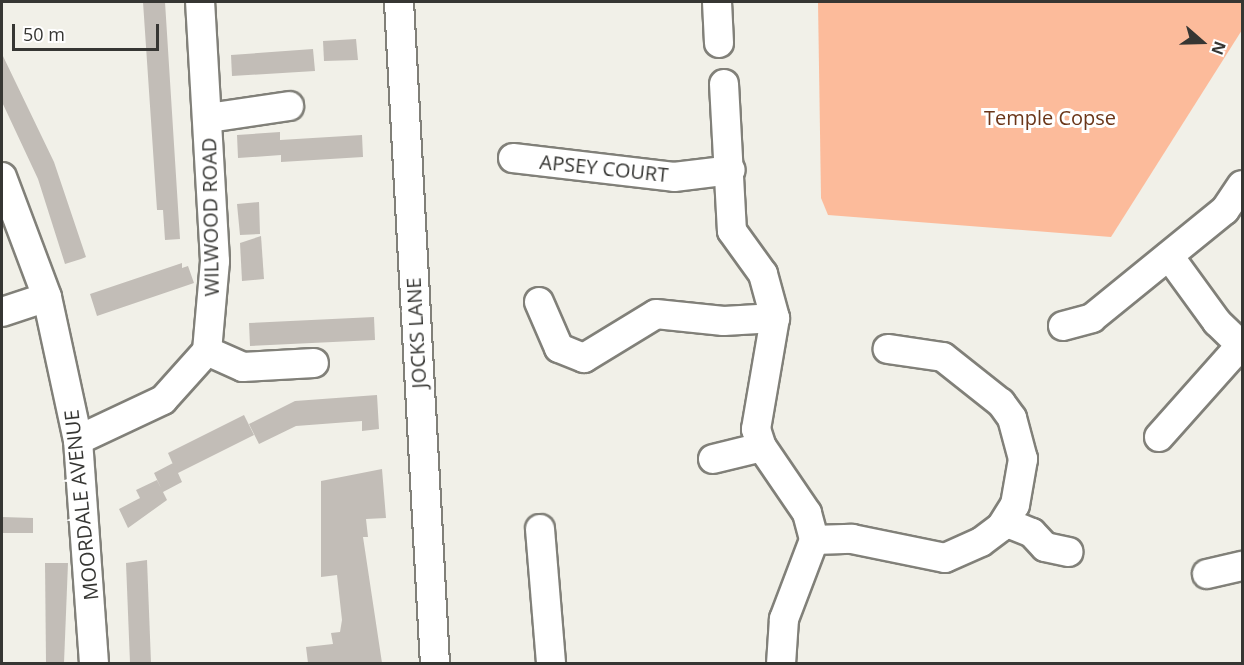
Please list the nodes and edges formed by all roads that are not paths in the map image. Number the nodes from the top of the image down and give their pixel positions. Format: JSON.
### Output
{"nodes":[{"id":1,"x":200,"y":2,"type":"edge"},
{"id":2,"x":399,"y":2,"type":"edge"},
{"id":3,"x":717,"y":2,"type":"edge"},
{"id":4,"x":719,"y":43,"type":"dead end"},
{"id":5,"x":723,"y":84,"type":"dead end"},
{"id":6,"x":289,"y":106,"type":"dead end"},
{"id":7,"x":208,"y":118,"type":"junction"},
{"id":8,"x":513,"y":158,"type":"dead end"},
{"id":9,"x":731,"y":170,"type":"junction"},
{"id":10,"x":2,"y":177,"type":"edge"},
{"id":11,"x":1242,"y":185,"type":"edge"},
{"id":12,"x":1169,"y":256,"type":"junction"},
{"id":13,"x":47,"y":297,"type":"junction"},
{"id":14,"x":539,"y":302,"type":"dead end"},
{"id":15,"x":2,"y":312,"type":"edge"},
{"id":16,"x":775,"y":318,"type":"junction"},
{"id":17,"x":1063,"y":326,"type":"dead end"},
{"id":18,"x":1241,"y":346,"type":"edge"},
{"id":19,"x":888,"y":349,"type":"dead end"},
{"id":20,"x":207,"y":351,"type":"junction"},
{"id":21,"x":314,"y":363,"type":"dead end"},
{"id":22,"x":1159,"y":437,"type":"dead end"},
{"id":23,"x":78,"y":440,"type":"junction"},
{"id":24,"x":762,"y":447,"type":"junction"},
{"id":25,"x":713,"y":459,"type":"dead end"},
{"id":26,"x":1005,"y":522,"type":"junction"},
{"id":27,"x":540,"y":529,"type":"dead end"},
{"id":28,"x":814,"y":540,"type":"junction"},
{"id":29,"x":1068,"y":552,"type":"dead end"},
{"id":30,"x":1242,"y":566,"type":"edge"},
{"id":31,"x":1207,"y":574,"type":"dead end"},
{"id":32,"x":94,"y":663,"type":"edge"},
{"id":33,"x":435,"y":663,"type":"edge"},
{"id":34,"x":551,"y":663,"type":"edge"},
{"id":35,"x":781,"y":663,"type":"edge"}],
"edges":[{"from":1,"to":7,"type":"street","name":"WILWOOD ROAD"},
{"from":2,"to":33,"type":"street","name":"JOCKS LANE"},
{"from":3,"to":4,"type":"street"},
{"from":5,"to":9,"type":"street"},
{"from":6,"to":7,"type":"street","name":"WILWOOD ROAD"},
{"from":7,"to":20,"type":"street","name":"WILWOOD ROAD"},
{"from":8,"to":9,"type":"street","name":"APSEY COURT"},
{"from":9,"to":16,"type":"street"},
{"from":10,"to":13,"type":"street","name":"MOORDALE AVENUE"},
{"from":11,"to":12,"type":"street"},
{"from":12,"to":17,"type":"street"},
{"from":12,"to":18,"type":"street"},
{"from":13,"to":15,"type":"street"},
{"from":13,"to":23,"type":"street","name":"MOORDALE AVENUE"},
{"from":14,"to":16,"type":"street"},
{"from":16,"to":24,"type":"street"},
{"from":18,"to":22,"type":"street"},
{"from":19,"to":26,"type":"street"},
{"from":20,"to":21,"type":"street"},
{"from":20,"to":23,"type":"street"},
{"from":23,"to":32,"type":"street","name":"MOORDALE AVENUE"},
{"from":24,"to":25,"type":"street"},
{"from":24,"to":28,"type":"street"},
{"from":26,"to":28,"type":"street"},
{"from":26,"to":29,"type":"street"},
{"from":27,"to":34,"type":"street"},
{"from":28,"to":35,"type":"street"},
{"from":30,"to":31,"type":"street"}]}
